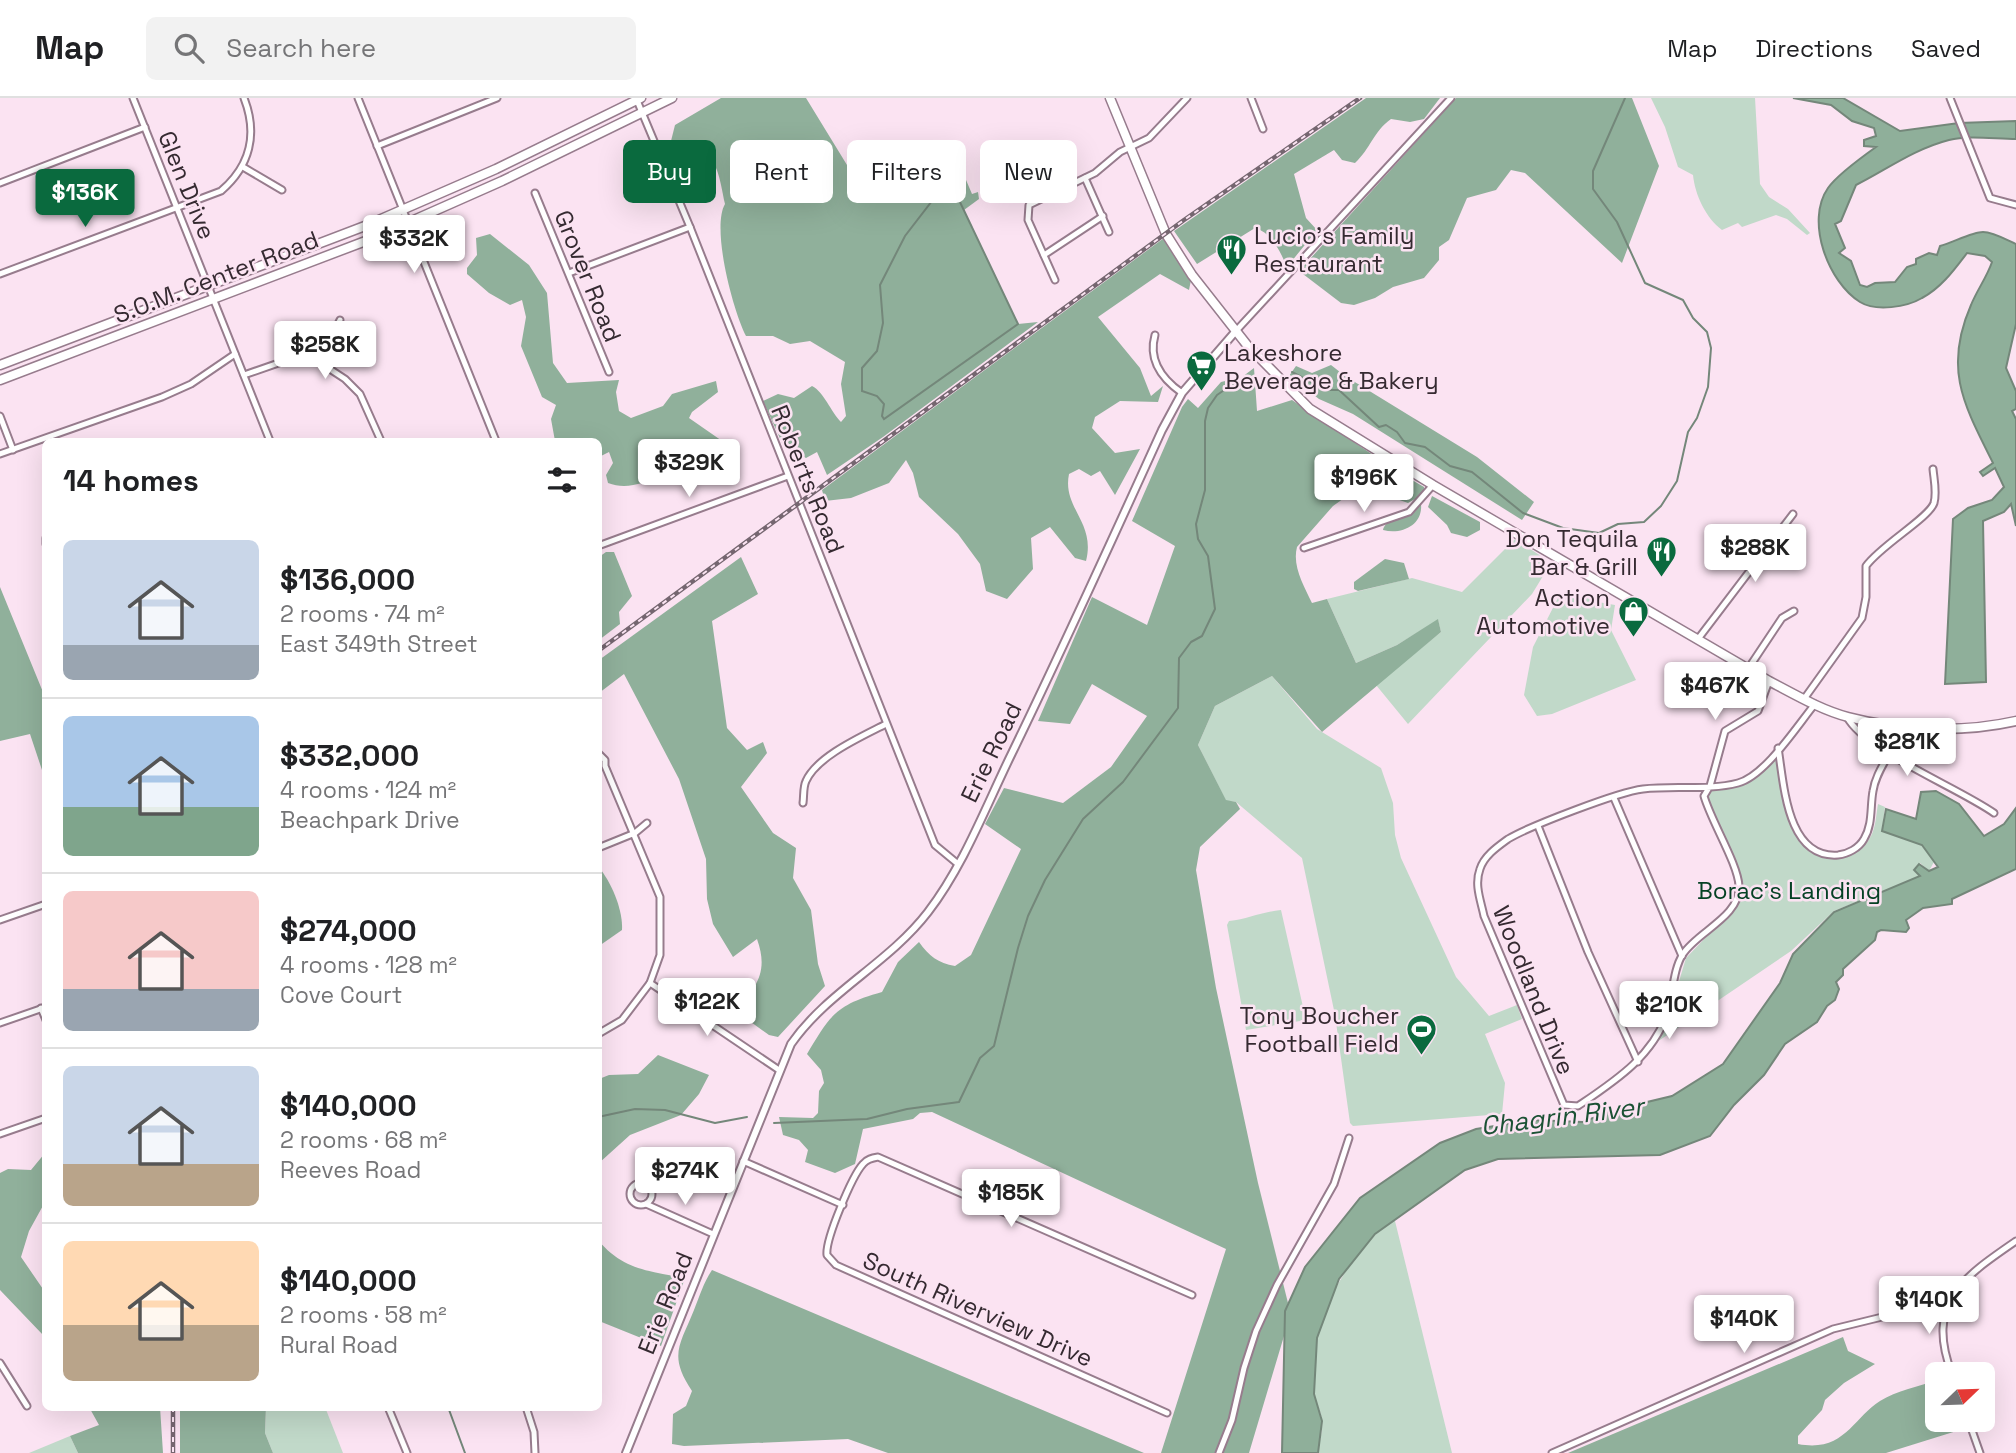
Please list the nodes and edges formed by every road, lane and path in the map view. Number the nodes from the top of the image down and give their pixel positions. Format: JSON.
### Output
{"nodes":[{"id":1,"x":134,"y":98,"type":"edge"},
{"id":2,"x":244,"y":98,"type":"edge"},
{"id":3,"x":358,"y":98,"type":"edge"},
{"id":4,"x":497,"y":98,"type":"edge"},
{"id":5,"x":672,"y":98,"type":"edge"},
{"id":6,"x":1110,"y":98,"type":"edge"},
{"id":7,"x":1187,"y":98,"type":"edge"},
{"id":8,"x":1251,"y":98,"type":"edge"},
{"id":9,"x":1451,"y":98,"type":"edge"},
{"id":10,"x":1950,"y":98,"type":"edge"},
{"id":11,"x":638,"y":99,"type":"edge"},
{"id":12,"x":643,"y":113,"type":"junction"},
{"id":13,"x":145,"y":127,"type":"junction"},
{"id":14,"x":1262,"y":129,"type":"dead end"},
{"id":15,"x":377,"y":146,"type":"junction"},
{"id":16,"x":1130,"y":147,"type":"junction"},
{"id":17,"x":243,"y":167,"type":"junction"},
{"id":18,"x":1086,"y":178,"type":"junction"},
{"id":19,"x":0,"y":183,"type":"edge"},
{"id":20,"x":282,"y":190,"type":"dead end"},
{"id":21,"x":535,"y":192,"type":"dead end"},
{"id":22,"x":2016,"y":205,"type":"edge"},
{"id":23,"x":178,"y":209,"type":"junction"},
{"id":24,"x":401,"y":210,"type":"junction"},
{"id":25,"x":1103,"y":216,"type":"junction"},
{"id":26,"x":407,"y":222,"type":"junction"},
{"id":27,"x":690,"y":227,"type":"junction"},
{"id":28,"x":1110,"y":232,"type":"dead end"},
{"id":29,"x":1044,"y":255,"type":"junction"},
{"id":30,"x":569,"y":273,"type":"junction"},
{"id":31,"x":0,"y":274,"type":"edge"},
{"id":32,"x":1055,"y":280,"type":"dead end"},
{"id":33,"x":208,"y":286,"type":"junction"},
{"id":34,"x":213,"y":299,"type":"junction"},
{"id":35,"x":340,"y":320,"type":"dead end"},
{"id":36,"x":1235,"y":332,"type":"junction"},
{"id":37,"x":1155,"y":335,"type":"dead end"},
{"id":38,"x":235,"y":354,"type":"junction"},
{"id":39,"x":319,"y":362,"type":"junction"},
{"id":40,"x":0,"y":365,"type":"edge"},
{"id":41,"x":609,"y":372,"type":"dead end"},
{"id":42,"x":244,"y":375,"type":"junction"},
{"id":43,"x":0,"y":380,"type":"edge"},
{"id":44,"x":1182,"y":393,"type":"junction"},
{"id":45,"x":0,"y":416,"type":"edge"},
{"id":46,"x":47,"y":438,"type":"edge"},
{"id":47,"x":269,"y":438,"type":"edge"},
{"id":48,"x":381,"y":438,"type":"edge"},
{"id":49,"x":495,"y":438,"type":"edge"},
{"id":50,"x":42,"y":440,"type":"edge"},
{"id":51,"x":13,"y":450,"type":"junction"},
{"id":52,"x":0,"y":454,"type":"edge"},
{"id":53,"x":1933,"y":469,"type":"dead end"},
{"id":54,"x":788,"y":476,"type":"junction"},
{"id":55,"x":1433,"y":485,"type":"junction"},
{"id":56,"x":1793,"y":514,"type":"dead end"},
{"id":57,"x":602,"y":546,"type":"edge"},
{"id":58,"x":1304,"y":548,"type":"dead end"},
{"id":59,"x":1794,"y":611,"type":"dead end"},
{"id":60,"x":1698,"y":639,"type":"junction"},
{"id":61,"x":1748,"y":668,"type":"junction"},
{"id":62,"x":1769,"y":681,"type":"junction"},
{"id":63,"x":1804,"y":699,"type":"junction"},
{"id":64,"x":1815,"y":704,"type":"junction"},
{"id":65,"x":1847,"y":717,"type":"junction"},
{"id":66,"x":2016,"y":722,"type":"edge"},
{"id":67,"x":886,"y":724,"type":"junction"},
{"id":68,"x":1778,"y":748,"type":"junction"},
{"id":69,"x":1891,"y":752,"type":"junction"},
{"id":70,"x":602,"y":756,"type":"edge"},
{"id":71,"x":605,"y":766,"type":"junction"},
{"id":72,"x":602,"y":769,"type":"edge"},
{"id":73,"x":1710,"y":786,"type":"junction"},
{"id":74,"x":1614,"y":798,"type":"junction"},
{"id":75,"x":803,"y":803,"type":"dead end"},
{"id":76,"x":1994,"y":813,"type":"dead end"},
{"id":77,"x":647,"y":823,"type":"dead end"},
{"id":78,"x":1538,"y":826,"type":"junction"},
{"id":79,"x":635,"y":833,"type":"junction"},
{"id":80,"x":602,"y":846,"type":"edge"},
{"id":81,"x":958,"y":864,"type":"junction"},
{"id":82,"x":42,"y":905,"type":"edge"},
{"id":83,"x":0,"y":920,"type":"edge"},
{"id":84,"x":1682,"y":956,"type":"junction"},
{"id":85,"x":650,"y":983,"type":"junction"},
{"id":86,"x":42,"y":1007,"type":"edge"},
{"id":87,"x":0,"y":1023,"type":"edge"},
{"id":88,"x":602,"y":1032,"type":"edge"},
{"id":89,"x":1638,"y":1062,"type":"junction"},
{"id":90,"x":779,"y":1070,"type":"junction"},
{"id":91,"x":42,"y":1119,"type":"edge"},
{"id":92,"x":0,"y":1134,"type":"edge"},
{"id":93,"x":1349,"y":1138,"type":"dead end"},
{"id":94,"x":743,"y":1161,"type":"junction"},
{"id":95,"x":646,"y":1204,"type":"junction"},
{"id":96,"x":843,"y":1205,"type":"junction"},
{"id":97,"x":713,"y":1234,"type":"junction"},
{"id":98,"x":2016,"y":1241,"type":"edge"},
{"id":99,"x":1192,"y":1295,"type":"dead end"},
{"id":100,"x":1944,"y":1315,"type":"junction"},
{"id":101,"x":1948,"y":1362,"type":"edge"},
{"id":102,"x":0,"y":1363,"type":"edge"},
{"id":103,"x":27,"y":1406,"type":"dead end"},
{"id":104,"x":390,"y":1411,"type":"edge"},
{"id":105,"x":527,"y":1411,"type":"edge"},
{"id":106,"x":1167,"y":1413,"type":"dead end"},
{"id":107,"x":1973,"y":1432,"type":"edge"},
{"id":108,"x":407,"y":1453,"type":"edge"},
{"id":109,"x":535,"y":1453,"type":"edge"},
{"id":110,"x":626,"y":1453,"type":"edge"},
{"id":111,"x":1219,"y":1453,"type":"edge"},
{"id":112,"x":1552,"y":1453,"type":"edge"},
{"id":113,"x":1980,"y":1453,"type":"edge"}],
"edges":[{"from":1,"to":13,"type":"street","name":"Glen Drive"},
{"from":2,"to":17,"type":"street"},
{"from":3,"to":15,"type":"street"},
{"from":4,"to":15,"type":"street"},
{"from":5,"to":12,"type":"main road","name":"S.O.M. Center Road"},
{"from":6,"to":16,"type":"main road"},
{"from":7,"to":16,"type":"street"},
{"from":8,"to":14,"type":"street"},
{"from":9,"to":36,"type":"street","name":"Erie Road"},
{"from":10,"to":22,"type":"street"},
{"from":11,"to":12,"type":"street","name":"Roberts Road"},
{"from":11,"to":24,"type":"main road","name":"S.O.M. Center Road"},
{"from":12,"to":26,"type":"main road","name":"S.O.M. Center Road"},
{"from":12,"to":27,"type":"street","name":"Roberts Road"},
{"from":13,"to":19,"type":"street"},
{"from":13,"to":23,"type":"street","name":"Glen Drive"},
{"from":15,"to":24,"type":"street"},
{"from":16,"to":18,"type":"street"},
{"from":16,"to":36,"type":"main road"},
{"from":17,"to":20,"type":"street"},
{"from":17,"to":23,"type":"street"},
{"from":18,"to":25,"type":"street"},
{"from":18,"to":29,"type":"street"},
{"from":21,"to":30,"type":"street","name":"Grover Road"},
{"from":23,"to":31,"type":"street"},
{"from":23,"to":33,"type":"street","name":"Glen Drive"},
{"from":24,"to":26,"type":"street"},
{"from":24,"to":33,"type":"main road","name":"S.O.M. Center Road"},
{"from":25,"to":28,"type":"street"},
{"from":25,"to":29,"type":"street"},
{"from":26,"to":34,"type":"main road","name":"S.O.M. Center Road"},
{"from":26,"to":49,"type":"street"},
{"from":27,"to":30,"type":"street"},
{"from":27,"to":54,"type":"street","name":"Roberts Road"},
{"from":29,"to":32,"type":"street"},
{"from":30,"to":41,"type":"street","name":"Grover Road"},
{"from":33,"to":34,"type":"street","name":"Glen Drive"},
{"from":33,"to":40,"type":"main road","name":"S.O.M. Center Road"},
{"from":34,"to":38,"type":"street","name":"Glen Drive"},
{"from":34,"to":43,"type":"main road","name":"S.O.M. Center Road"},
{"from":35,"to":39,"type":"street"},
{"from":36,"to":44,"type":"street","name":"Erie Road"},
{"from":36,"to":55,"type":"main road"},
{"from":37,"to":44,"type":"street"},
{"from":38,"to":42,"type":"street","name":"Glen Drive"},
{"from":38,"to":46,"type":"street"},
{"from":39,"to":42,"type":"street"},
{"from":39,"to":48,"type":"street"},
{"from":42,"to":47,"type":"street","name":"Glen Drive"},
{"from":44,"to":81,"type":"street","name":"Erie Road"},
{"from":45,"to":51,"type":"street"},
{"from":50,"to":51,"type":"street"},
{"from":51,"to":52,"type":"street"},
{"from":53,"to":63,"type":"street"},
{"from":54,"to":57,"type":"street"},
{"from":54,"to":67,"type":"street","name":"Roberts Road"},
{"from":55,"to":58,"type":"street"},
{"from":55,"to":60,"type":"main road"},
{"from":56,"to":60,"type":"street"},
{"from":59,"to":61,"type":"street"},
{"from":60,"to":61,"type":"main road"},
{"from":61,"to":62,"type":"main road"},
{"from":62,"to":63,"type":"main road"},
{"from":62,"to":73,"type":"street"},
{"from":63,"to":64,"type":"main road"},
{"from":64,"to":65,"type":"main road"},
{"from":64,"to":68,"type":"street"},
{"from":65,"to":66,"type":"main road"},
{"from":65,"to":69,"type":"street"},
{"from":67,"to":75,"type":"street"},
{"from":67,"to":81,"type":"street","name":"Roberts Road"},
{"from":68,"to":69,"type":"street"},
{"from":68,"to":73,"type":"street"},
{"from":69,"to":76,"type":"street"},
{"from":70,"to":71,"type":"street"},
{"from":71,"to":72,"type":"street"},
{"from":71,"to":79,"type":"street"},
{"from":73,"to":74,"type":"street"},
{"from":73,"to":84,"type":"street"},
{"from":74,"to":78,"type":"street"},
{"from":74,"to":84,"type":"street"},
{"from":77,"to":79,"type":"street"},
{"from":78,"to":89,"type":"street"},
{"from":78,"to":89,"type":"street","name":"Woodland Drive"},
{"from":79,"to":80,"type":"street"},
{"from":79,"to":85,"type":"street"},
{"from":81,"to":90,"type":"street","name":"Erie Road"},
{"from":82,"to":83,"type":"street"},
{"from":84,"to":89,"type":"street"},
{"from":85,"to":88,"type":"street"},
{"from":85,"to":90,"type":"street"},
{"from":86,"to":87,"type":"street"},
{"from":90,"to":94,"type":"street","name":"Erie Road"},
{"from":91,"to":92,"type":"street"},
{"from":93,"to":111,"type":"street"},
{"from":94,"to":96,"type":"street"},
{"from":94,"to":97,"type":"street","name":"Erie Road"},
{"from":95,"to":95,"type":"street"},
{"from":95,"to":97,"type":"street"},
{"from":96,"to":99,"type":"street"},
{"from":96,"to":106,"type":"street","name":"South Riverview Drive"},
{"from":97,"to":110,"type":"street","name":"Erie Road"},
{"from":98,"to":100,"type":"street"},
{"from":100,"to":101,"type":"street"},
{"from":100,"to":112,"type":"street"},
{"from":102,"to":103,"type":"street"},
{"from":104,"to":108,"type":"street"},
{"from":105,"to":109,"type":"street"},
{"from":107,"to":113,"type":"street"}]}
